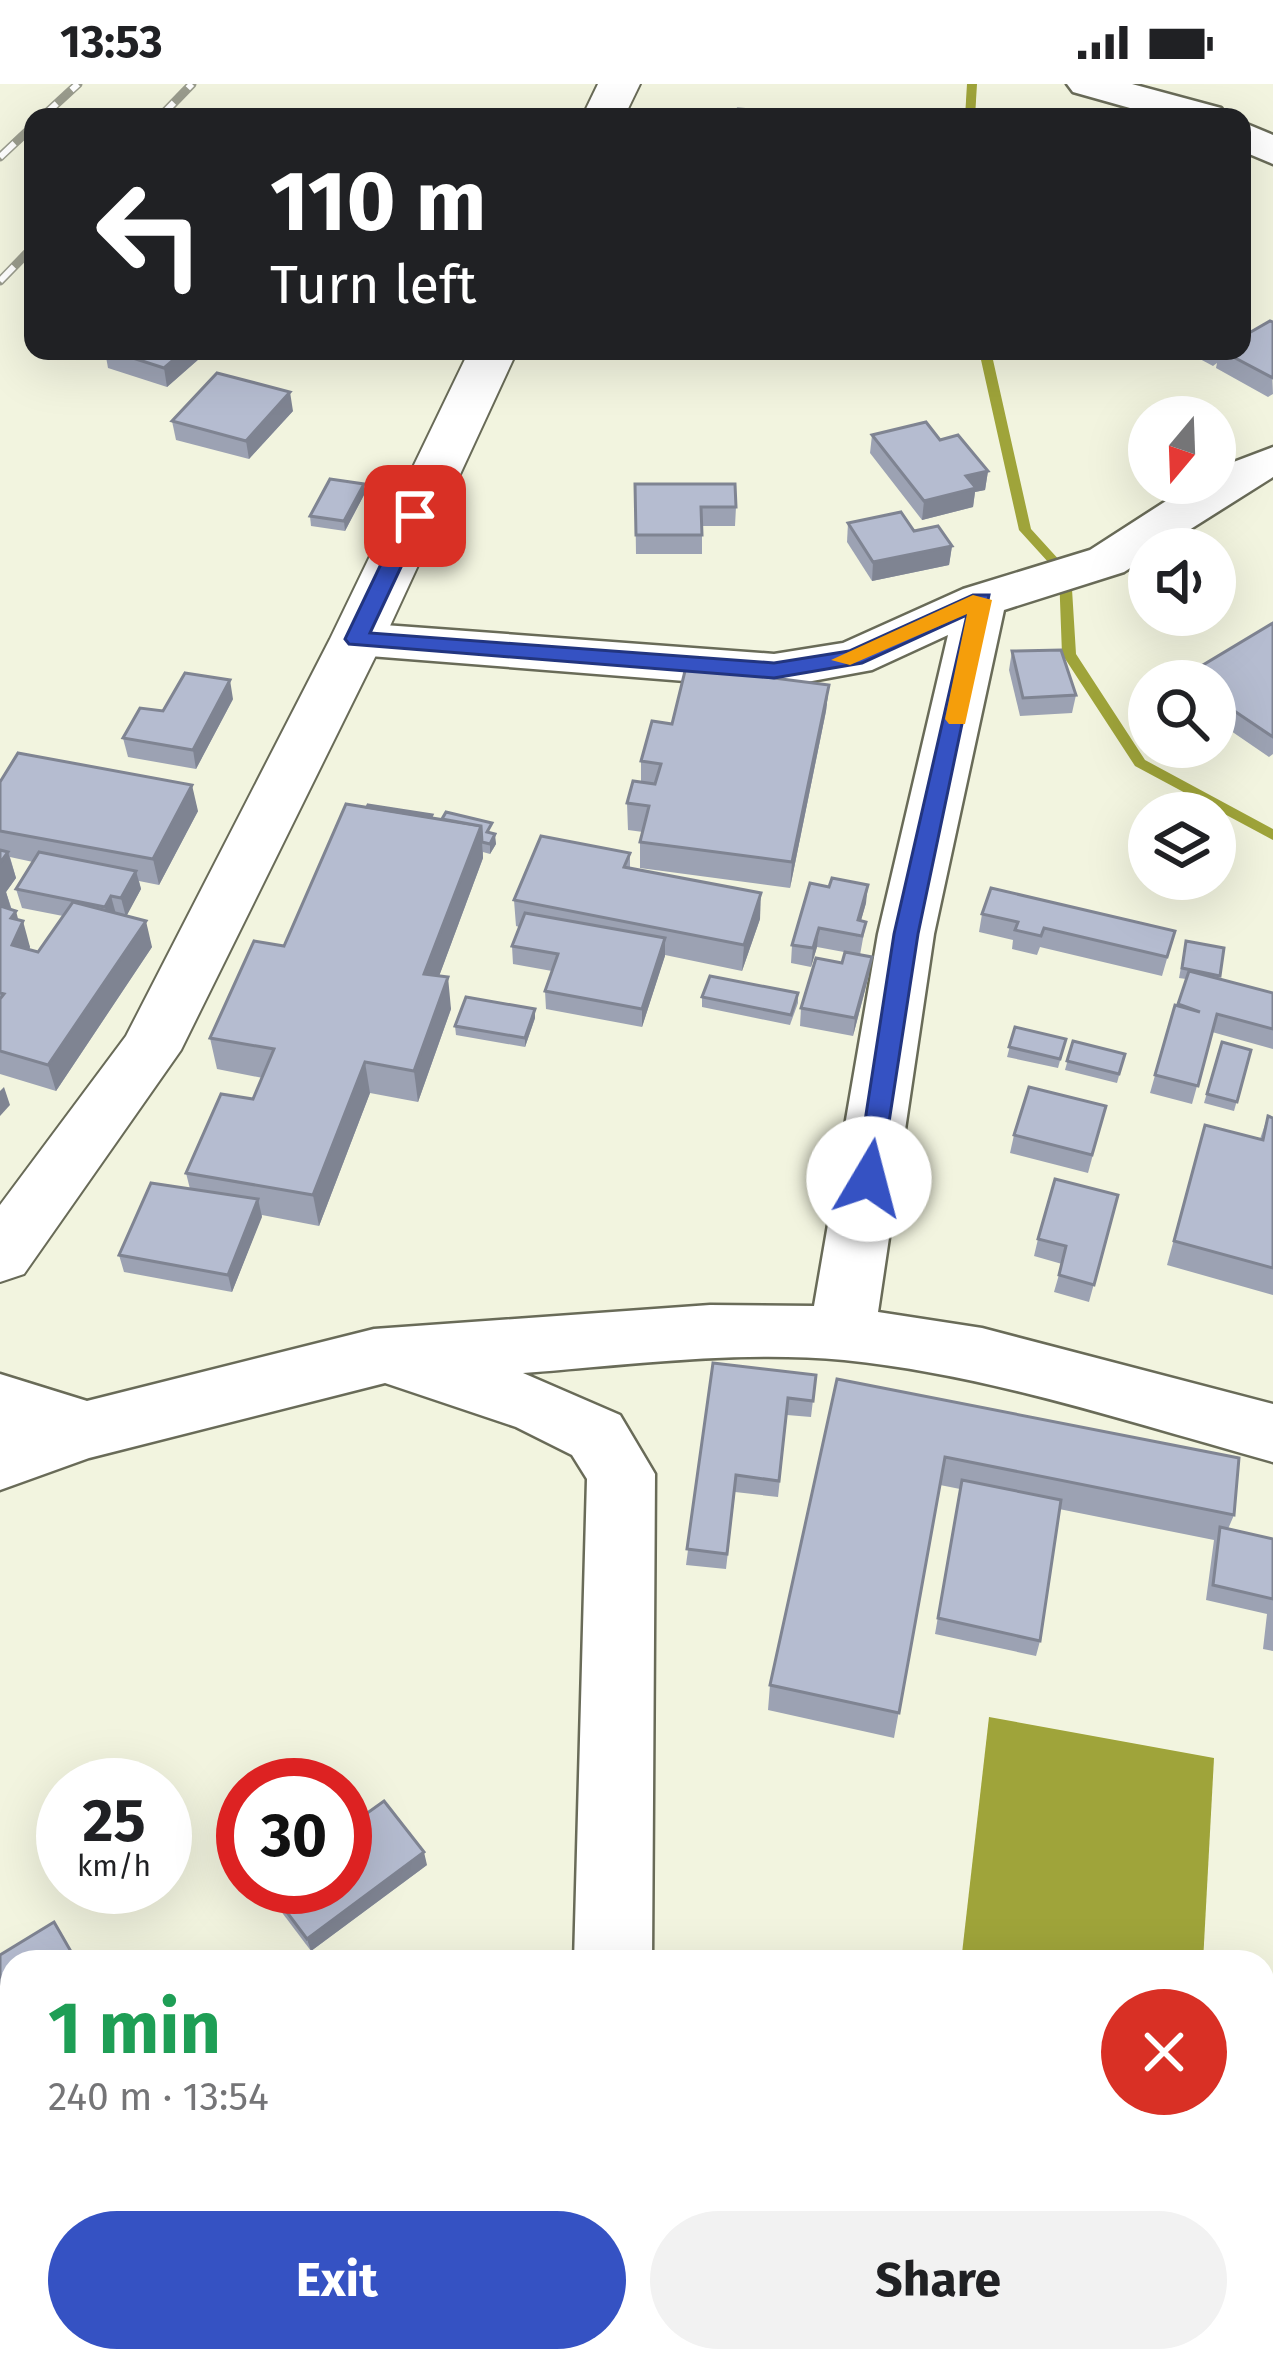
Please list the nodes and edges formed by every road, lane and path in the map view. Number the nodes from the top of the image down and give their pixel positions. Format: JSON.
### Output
{"nodes":[{"id":1,"x":1088,"y":84,"type":"edge"},
{"id":2,"x":1175,"y":108,"type":"edge"},
{"id":3,"x":489,"y":360,"type":"edge"},
{"id":4,"x":1273,"y":461,"type":"edge"},
{"id":5,"x":1000,"y":593,"type":"junction"},
{"id":6,"x":356,"y":639,"type":"junction"},
{"id":7,"x":0,"y":1255,"type":"edge"},
{"id":8,"x":842,"y":1333,"type":"junction"},
{"id":9,"x":374,"y":1356,"type":"junction"},
{"id":10,"x":0,"y":1402,"type":"edge"},
{"id":11,"x":87,"y":1430,"type":"junction"},
{"id":12,"x":1273,"y":1432,"type":"edge"},
{"id":13,"x":0,"y":1461,"type":"edge"},
{"id":14,"x":614,"y":1950,"type":"edge"}],
"edges":[{"from":1,"to":2,"type":"street"},
{"from":3,"to":6,"type":"street"},
{"from":4,"to":5,"type":"street"},
{"from":5,"to":6,"type":"street"},
{"from":5,"to":8,"type":"street"},
{"from":6,"to":7,"type":"street"},
{"from":8,"to":9,"type":"street"},
{"from":8,"to":12,"type":"street"},
{"from":9,"to":11,"type":"street"},
{"from":9,"to":14,"type":"street"},
{"from":10,"to":11,"type":"street"},
{"from":11,"to":13,"type":"street"}]}
